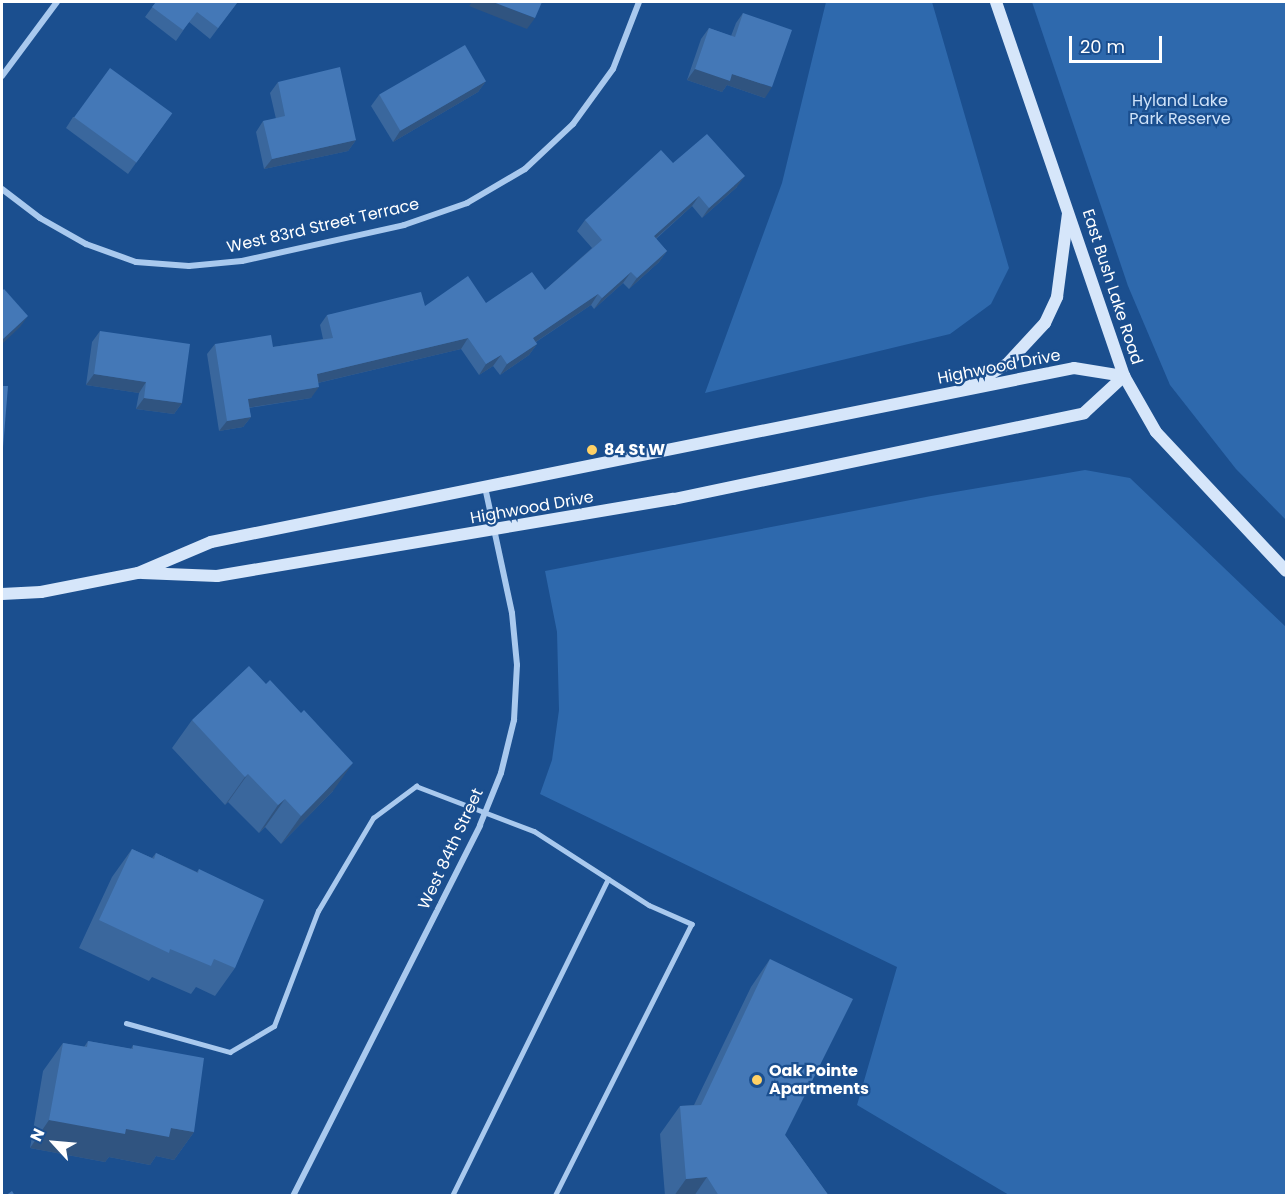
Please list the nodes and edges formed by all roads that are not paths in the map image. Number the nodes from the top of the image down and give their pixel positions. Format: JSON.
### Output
{"nodes":[{"id":1,"x":57,"y":2,"type":"edge"},
{"id":2,"x":639,"y":2,"type":"edge"},
{"id":3,"x":996,"y":2,"type":"edge"},
{"id":4,"x":2,"y":76,"type":"edge"},
{"id":5,"x":2,"y":189,"type":"edge"},
{"id":6,"x":1069,"y":210,"type":"junction"},
{"id":7,"x":1124,"y":376,"type":"junction"},
{"id":8,"x":960,"y":392,"type":"junction"},
{"id":9,"x":485,"y":486,"type":"junction"},
{"id":10,"x":494,"y":531,"type":"junction"},
{"id":11,"x":1287,"y":571,"type":"edge"},
{"id":12,"x":138,"y":573,"type":"junction"},
{"id":13,"x":2,"y":594,"type":"edge"},
{"id":14,"x":484,"y":813,"type":"junction"},
{"id":15,"x":608,"y":879,"type":"junction"},
{"id":16,"x":126,"y":1023,"type":"dead end"},
{"id":17,"x":295,"y":1195,"type":"edge"},
{"id":18,"x":452,"y":1196,"type":"edge"},
{"id":19,"x":555,"y":1196,"type":"edge"}],
"edges":[{"from":1,"to":4,"type":"street"},
{"from":2,"to":5,"type":"street","name":"West 83rd Street Terrace"},
{"from":3,"to":6,"type":"street","name":"East Bush Lake Road"},
{"from":6,"to":7,"type":"street","name":"East Bush Lake Road"},
{"from":6,"to":8,"type":"street"},
{"from":7,"to":8,"type":"street","name":"Highwood Drive"},
{"from":7,"to":10,"type":"street","name":"Highwood Drive"},
{"from":7,"to":11,"type":"street","name":"East Bush Lake Road"},
{"from":8,"to":9,"type":"street","name":"Highwood Drive"},
{"from":9,"to":10,"type":"street","name":"West 84th Street"},
{"from":9,"to":12,"type":"street","name":"Highwood Drive"},
{"from":10,"to":12,"type":"street","name":"Highwood Drive"},
{"from":10,"to":14,"type":"street","name":"West 84th Street"},
{"from":12,"to":13,"type":"street","name":"Highwood Drive"},
{"from":14,"to":15,"type":"lane"},
{"from":14,"to":16,"type":"lane"},
{"from":14,"to":17,"type":"street","name":"West 84th Street"},
{"from":15,"to":18,"type":"lane"},
{"from":15,"to":19,"type":"lane"}]}
